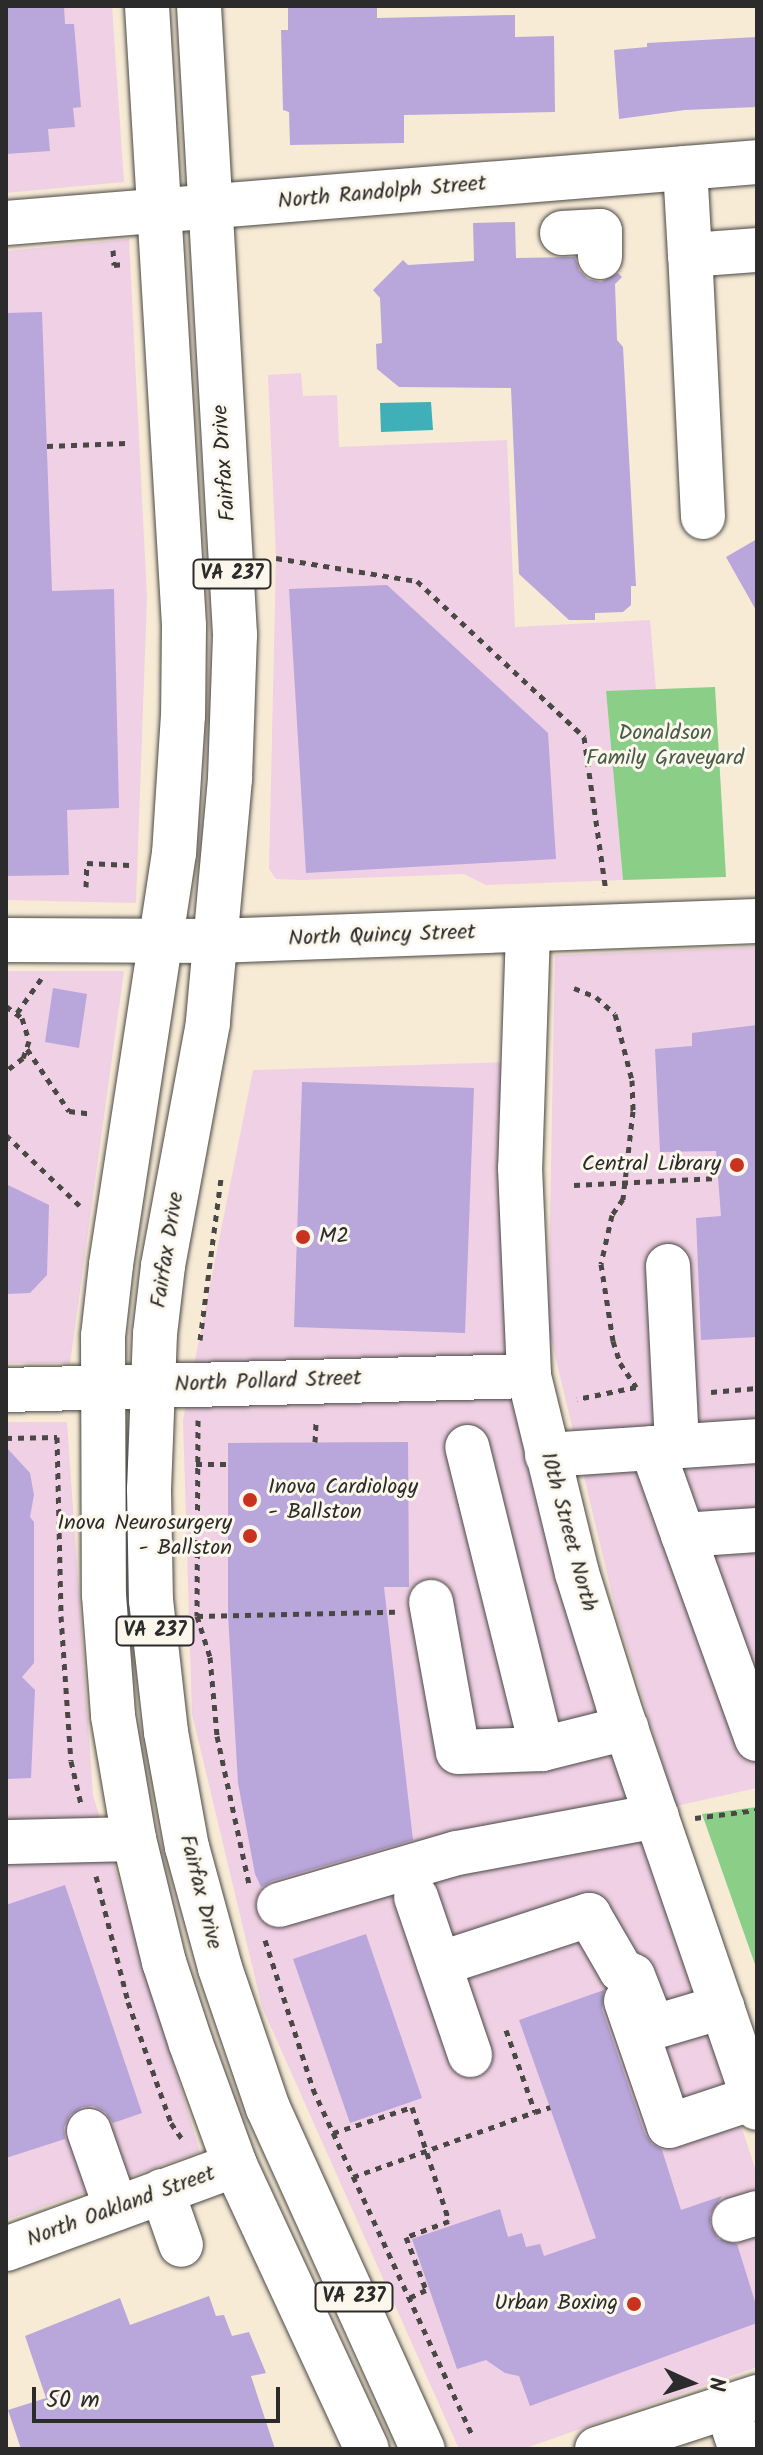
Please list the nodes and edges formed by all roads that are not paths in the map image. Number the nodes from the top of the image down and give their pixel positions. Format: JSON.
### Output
{"nodes":[{"id":1,"x":147,"y":6,"type":"edge"},
{"id":2,"x":199,"y":6,"type":"edge"},
{"id":3,"x":757,"y":162,"type":"edge"},
{"id":4,"x":685,"y":168,"type":"junction"},
{"id":5,"x":209,"y":207,"type":"junction"},
{"id":6,"x":157,"y":209,"type":"junction"},
{"id":7,"x":6,"y":223,"type":"edge"},
{"id":8,"x":757,"y":250,"type":"edge"},
{"id":9,"x":690,"y":255,"type":"junction"},
{"id":10,"x":703,"y":517,"type":"dead end"},
{"id":11,"x":757,"y":921,"type":"edge"},
{"id":12,"x":528,"y":931,"type":"junction"},
{"id":13,"x":6,"y":940,"type":"edge"},
{"id":14,"x":160,"y":941,"type":"junction"},
{"id":15,"x":215,"y":941,"type":"junction"},
{"id":16,"x":679,"y":1281,"type":"dead end"},
{"id":17,"x":529,"y":1376,"type":"junction"},
{"id":18,"x":152,"y":1386,"type":"junction"},
{"id":19,"x":102,"y":1389,"type":"junction"},
{"id":20,"x":6,"y":1390,"type":"edge"},
{"id":21,"x":757,"y":1441,"type":"edge"},
{"id":22,"x":467,"y":1447,"type":"dead end"},
{"id":23,"x":664,"y":1447,"type":"junction"},
{"id":24,"x":547,"y":1455,"type":"junction"},
{"id":25,"x":757,"y":1530,"type":"edge"},
{"id":26,"x":683,"y":1535,"type":"junction"},
{"id":27,"x":432,"y":1606,"type":"road end"},
{"id":28,"x":622,"y":1716,"type":"junction"},
{"id":29,"x":539,"y":1738,"type":"junction"},
{"id":30,"x":757,"y":1739,"type":"edge"},
{"id":31,"x":658,"y":1819,"type":"junction"},
{"id":32,"x":134,"y":1839,"type":"junction"},
{"id":33,"x":6,"y":1842,"type":"edge"},
{"id":34,"x":416,"y":1897,"type":"dead end"},
{"id":35,"x":279,"y":1905,"type":"dead end"},
{"id":36,"x":439,"y":1964,"type":"junction"},
{"id":37,"x":722,"y":2007,"type":"junction"},
{"id":38,"x":646,"y":2029,"type":"junction"},
{"id":39,"x":470,"y":2055,"type":"dead end"},
{"id":40,"x":755,"y":2103,"type":"edge"},
{"id":41,"x":89,"y":2131,"type":"dead end"},
{"id":42,"x":284,"y":2144,"type":"junction"},
{"id":43,"x":235,"y":2165,"type":"junction"},
{"id":44,"x":162,"y":2191,"type":"junction"},
{"id":45,"x":116,"y":2208,"type":"junction"},
{"id":46,"x":181,"y":2245,"type":"dead end"},
{"id":47,"x":6,"y":2249,"type":"edge"},
{"id":48,"x":741,"y":2417,"type":"edge"},
{"id":49,"x":367,"y":2449,"type":"edge"},
{"id":50,"x":423,"y":2449,"type":"edge"},
{"id":51,"x":597,"y":2449,"type":"edge"}],
"edges":[{"from":1,"to":6,"type":"main road","number":"VA 237"},
{"from":2,"to":5,"type":"main road","name":"Fairfax Drive","number":"VA 237"},
{"from":3,"to":4,"type":"main road","name":"North Randolph Street"},
{"from":4,"to":5,"type":"main road","name":"North Randolph Street"},
{"from":4,"to":9,"type":"main road"},
{"from":5,"to":6,"type":"main road","name":"North Randolph Street"},
{"from":5,"to":15,"type":"main road","name":"Fairfax Drive","number":"VA 237"},
{"from":6,"to":7,"type":"main road","name":"North Randolph Street"},
{"from":6,"to":14,"type":"main road","number":"VA 237"},
{"from":8,"to":9,"type":"main road"},
{"from":9,"to":10,"type":"main road"},
{"from":11,"to":12,"type":"main road","name":"North Quincy Street"},
{"from":12,"to":15,"type":"main road","name":"North Quincy Street"},
{"from":12,"to":17,"type":"main road","name":"10th Street North"},
{"from":13,"to":14,"type":"main road","name":"North Quincy Street"},
{"from":14,"to":15,"type":"main road","name":"North Quincy Street"},
{"from":14,"to":19,"type":"main road","number":"VA 237"},
{"from":15,"to":18,"type":"main road","name":"Fairfax Drive","number":"VA 237"},
{"from":16,"to":23,"type":"main road"},
{"from":17,"to":18,"type":"main road","name":"North Pollard Street"},
{"from":17,"to":24,"type":"main road","name":"10th Street North"},
{"from":18,"to":19,"type":"main road","name":"North Pollard Street"},
{"from":18,"to":42,"type":"main road","name":"Fairfax Drive","number":"VA 237"},
{"from":19,"to":20,"type":"main road","name":"North Pollard Street"},
{"from":19,"to":32,"type":"main road","number":"VA 237"},
{"from":21,"to":23,"type":"main road"},
{"from":22,"to":29,"type":"main road"},
{"from":23,"to":24,"type":"main road"},
{"from":23,"to":26,"type":"main road"},
{"from":24,"to":28,"type":"main road","name":"10th Street North"},
{"from":25,"to":26,"type":"main road"},
{"from":26,"to":30,"type":"main road"},
{"from":27,"to":29,"type":"main road"},
{"from":28,"to":29,"type":"main road"},
{"from":28,"to":31,"type":"main road","name":"10th Street North"},
{"from":31,"to":35,"type":"main road"},
{"from":31,"to":37,"type":"main road","name":"10th Street North"},
{"from":32,"to":33,"type":"main road"},
{"from":32,"to":43,"type":"main road","number":"VA 237"},
{"from":34,"to":36,"type":"main road"},
{"from":36,"to":38,"type":"main road"},
{"from":36,"to":39,"type":"main road"},
{"from":37,"to":38,"type":"main road"},
{"from":37,"to":40,"type":"main road","name":"10th Street North"},
{"from":38,"to":40,"type":"main road"},
{"from":41,"to":45,"type":"main road"},
{"from":42,"to":43,"type":"main road","name":"North Oakland Street"},
{"from":42,"to":50,"type":"main road","name":"Fairfax Drive","number":"VA 237"},
{"from":43,"to":44,"type":"main road","name":"North Oakland Street"},
{"from":43,"to":49,"type":"main road","number":"VA 237"},
{"from":44,"to":45,"type":"main road","name":"North Oakland Street"},
{"from":44,"to":46,"type":"main road"},
{"from":45,"to":47,"type":"main road","name":"North Oakland Street"},
{"from":48,"to":51,"type":"main road"}]}
